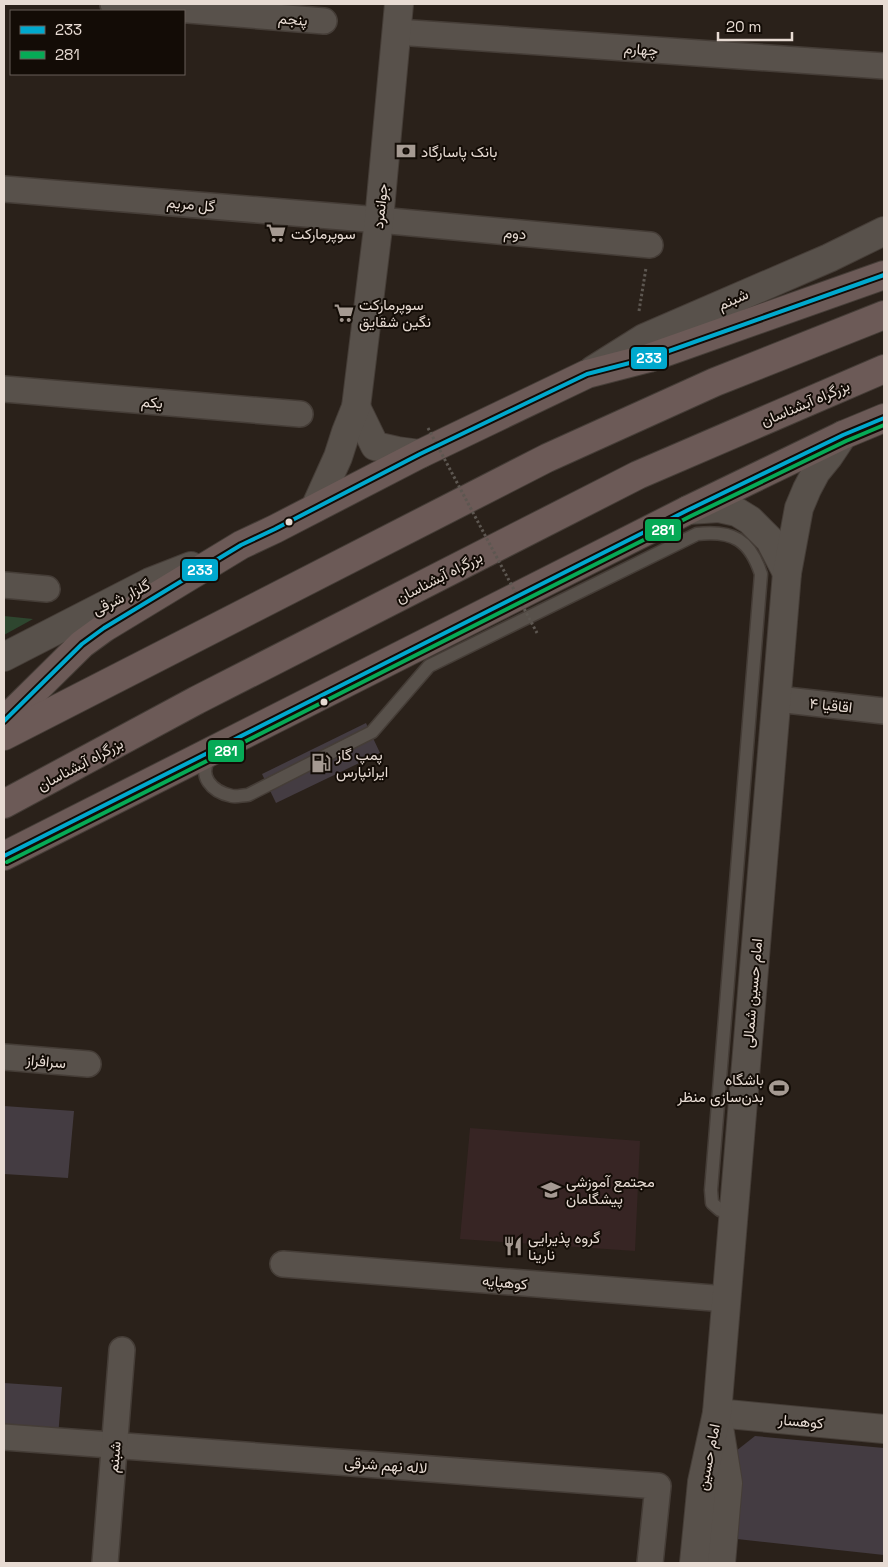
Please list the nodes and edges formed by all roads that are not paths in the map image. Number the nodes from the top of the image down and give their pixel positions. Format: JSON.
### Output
{"nodes":[{"id":1,"x":113,"y":4,"type":"edge"},
{"id":2,"x":399,"y":4,"type":"edge"},
{"id":3,"x":324,"y":21,"type":"dead end"},
{"id":4,"x":397,"y":32,"type":"junction"},
{"id":5,"x":884,"y":66,"type":"edge"},
{"id":6,"x":4,"y":189,"type":"edge"},
{"id":7,"x":379,"y":220,"type":"junction"},
{"id":8,"x":884,"y":231,"type":"edge"},
{"id":9,"x":650,"y":245,"type":"dead end"},
{"id":10,"x":884,"y":275,"type":"edge"},
{"id":11,"x":884,"y":315,"type":"edge"},
{"id":12,"x":884,"y":369,"type":"edge"},
{"id":13,"x":586,"y":374,"type":"junction"},
{"id":14,"x":4,"y":389,"type":"edge"},
{"id":15,"x":356,"y":407,"type":"junction"},
{"id":16,"x":300,"y":414,"type":"dead end"},
{"id":17,"x":884,"y":418,"type":"edge"},
{"id":18,"x":842,"y":435,"type":"junction"},
{"id":19,"x":420,"y":454,"type":"junction"},
{"id":20,"x":315,"y":508,"type":"junction"},
{"id":21,"x":688,"y":510,"type":"junction"},
{"id":22,"x":241,"y":545,"type":"junction"},
{"id":23,"x":787,"y":572,"type":"junction"},
{"id":24,"x":4,"y":586,"type":"edge"},
{"id":25,"x":47,"y":589,"type":"dead end"},
{"id":26,"x":4,"y":656,"type":"edge"},
{"id":27,"x":777,"y":698,"type":"junction"},
{"id":28,"x":884,"y":711,"type":"edge"},
{"id":29,"x":4,"y":721,"type":"edge"},
{"id":30,"x":4,"y":736,"type":"edge"},
{"id":31,"x":219,"y":747,"type":"junction"},
{"id":32,"x":4,"y":804,"type":"edge"},
{"id":33,"x":4,"y":856,"type":"edge"},
{"id":34,"x":4,"y":1057,"type":"edge"},
{"id":35,"x":88,"y":1064,"type":"dead end"},
{"id":36,"x":734,"y":1202,"type":"junction"},
{"id":37,"x":283,"y":1264,"type":"dead end"},
{"id":38,"x":726,"y":1299,"type":"junction"},
{"id":39,"x":122,"y":1350,"type":"dead end"},
{"id":40,"x":717,"y":1413,"type":"junction"},
{"id":41,"x":884,"y":1429,"type":"edge"},
{"id":42,"x":4,"y":1437,"type":"edge"},
{"id":43,"x":115,"y":1445,"type":"junction"},
{"id":44,"x":105,"y":1563,"type":"edge"},
{"id":45,"x":650,"y":1563,"type":"edge"},
{"id":46,"x":694,"y":1563,"type":"edge"},
{"id":47,"x":721,"y":1563,"type":"edge"}],
"edges":[{"from":1,"to":3,"type":"street","name":"پنجم"},
{"from":2,"to":4,"type":"street","name":"جوانمرد"},
{"from":4,"to":5,"type":"street","name":"چهارم"},
{"from":4,"to":7,"type":"street","name":"جوانمرد"},
{"from":6,"to":7,"type":"street","name":"گل مریم"},
{"from":7,"to":9,"type":"street","name":"دوم"},
{"from":7,"to":15,"type":"street","name":"جوانمرد"},
{"from":8,"to":13,"type":"street","name":"شبنم"},
{"from":10,"to":13,"type":"highway"},
{"from":11,"to":30,"type":"highway"},
{"from":12,"to":32,"type":"highway","name":"بزرگراه آبشناسان"},
{"from":13,"to":19,"type":"highway"},
{"from":14,"to":16,"type":"street","name":"یکم"},
{"from":15,"to":19,"type":"street"},
{"from":15,"to":20,"type":"street","name":"جوانمرد"},
{"from":17,"to":18,"type":"highway"},
{"from":18,"to":21,"type":"highway"},
{"from":18,"to":23,"type":"street","name":"امام حسین شمالی"},
{"from":19,"to":20,"type":"highway"},
{"from":20,"to":22,"type":"highway"},
{"from":21,"to":23,"type":"street"},
{"from":21,"to":31,"type":"highway"},
{"from":22,"to":26,"type":"street","name":"گلزار شرقی"},
{"from":22,"to":29,"type":"highway"},
{"from":23,"to":27,"type":"street","name":"امام حسین شمالی"},
{"from":24,"to":25,"type":"street"},
{"from":27,"to":28,"type":"street","name":"اقاقیا ۴"},
{"from":27,"to":36,"type":"street","name":"امام حسین شمالی"},
{"from":31,"to":33,"type":"highway"},
{"from":31,"to":36,"type":"lane"},
{"from":34,"to":35,"type":"street","name":"سرافراز"},
{"from":36,"to":38,"type":"street","name":"امام حسین شمالی"},
{"from":37,"to":38,"type":"street","name":"کوهپایه"},
{"from":38,"to":40,"type":"street","name":"امام حسین شمالی"},
{"from":39,"to":43,"type":"street","name":"شبنم"},
{"from":40,"to":41,"type":"street","name":"کوهسار"},
{"from":40,"to":46,"type":"street","name":"امام حسین"},
{"from":40,"to":47,"type":"street","name":"امام حسین"},
{"from":42,"to":43,"type":"street","name":"لاله نهم شرقی"},
{"from":43,"to":44,"type":"street","name":"شبنم"},
{"from":43,"to":45,"type":"street","name":"لاله نهم شرقی"}]}
